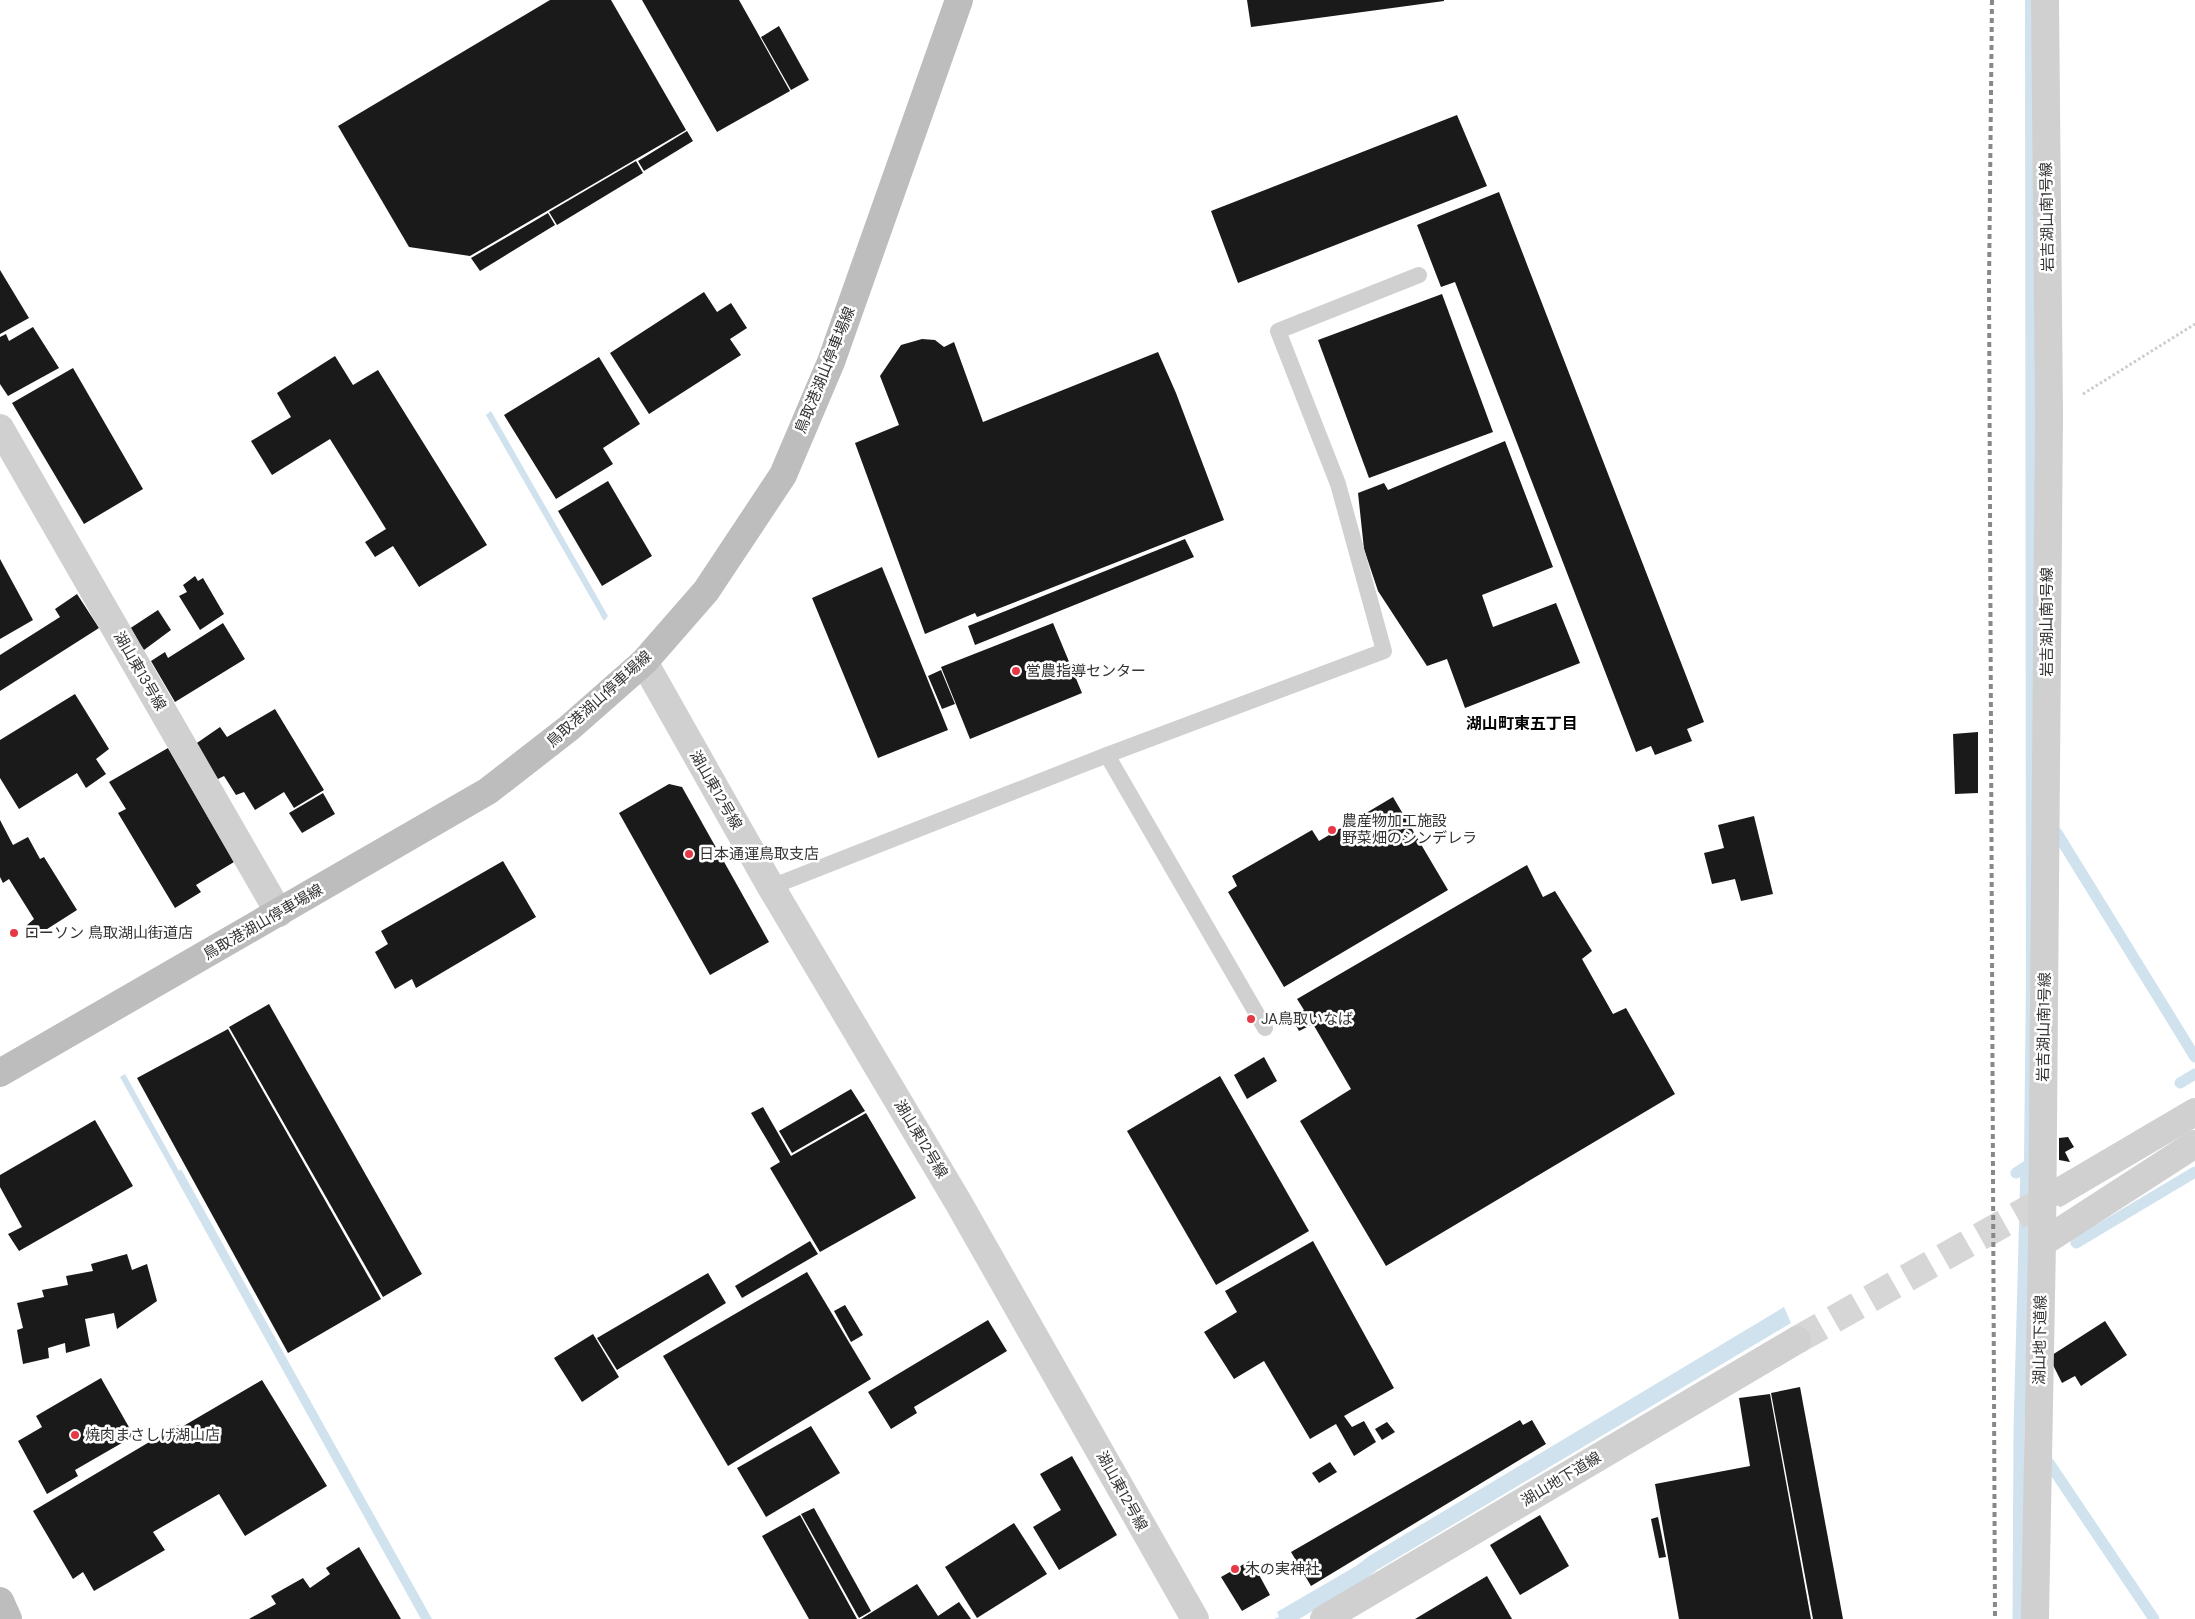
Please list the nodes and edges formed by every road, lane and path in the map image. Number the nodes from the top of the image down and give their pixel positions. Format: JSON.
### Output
{"nodes":[{"id":1,"x":959,"y":0,"type":"edge"},
{"id":2,"x":2045,"y":0,"type":"edge"},
{"id":3,"x":1418,"y":275,"type":"dead end"},
{"id":4,"x":2195,"y":324,"type":"edge"},
{"id":5,"x":2049,"y":415,"type":"junction"},
{"id":6,"x":0,"y":428,"type":"edge"},
{"id":7,"x":644,"y":662,"type":"junction"},
{"id":8,"x":1107,"y":755,"type":"junction"},
{"id":9,"x":771,"y":887,"type":"junction"},
{"id":10,"x":279,"y":913,"type":"junction"},
{"id":11,"x":1265,"y":1028,"type":"dead end"},
{"id":12,"x":0,"y":1073,"type":"edge"},
{"id":13,"x":2195,"y":1112,"type":"edge"},
{"id":14,"x":2195,"y":1144,"type":"edge"},
{"id":15,"x":2059,"y":1192,"type":"tunnel mouth"},
{"id":16,"x":2042,"y":1243,"type":"junction"},
{"id":17,"x":1797,"y":1340,"type":"tunnel mouth"},
{"id":18,"x":0,"y":1601,"type":"edge"},
{"id":19,"x":8,"y":1619,"type":"edge"},
{"id":20,"x":1195,"y":1619,"type":"edge"},
{"id":21,"x":1324,"y":1619,"type":"edge"},
{"id":22,"x":2035,"y":1619,"type":"edge"}],
"edges":[{"from":1,"to":7,"type":"main road","name":"鳥取港湖山停車場線"},
{"from":2,"to":5,"type":"street","name":"岩吉湖山南1号線"},
{"from":3,"to":8,"type":"lane"},
{"from":4,"to":5,"type":"path"},
{"from":5,"to":16,"type":"street","name":"岩吉湖山南1号線"},
{"from":6,"to":10,"type":"street","name":"湖山東13号線"},
{"from":7,"to":9,"type":"street","name":"湖山東12号線"},
{"from":7,"to":10,"type":"main road","name":"鳥取港湖山停車場線"},
{"from":8,"to":9,"type":"lane"},
{"from":8,"to":11,"type":"lane"},
{"from":9,"to":20,"type":"street","name":"湖山東12号線"},
{"from":10,"to":12,"type":"main road","name":"鳥取港湖山停車場線"},
{"from":13,"to":15,"type":"street"},
{"from":14,"to":16,"type":"street"},
{"from":16,"to":22,"type":"street","name":"湖山地下道線"},
{"from":17,"to":21,"type":"street","name":"湖山地下道線"},
{"from":18,"to":19,"type":"main road"}]}
